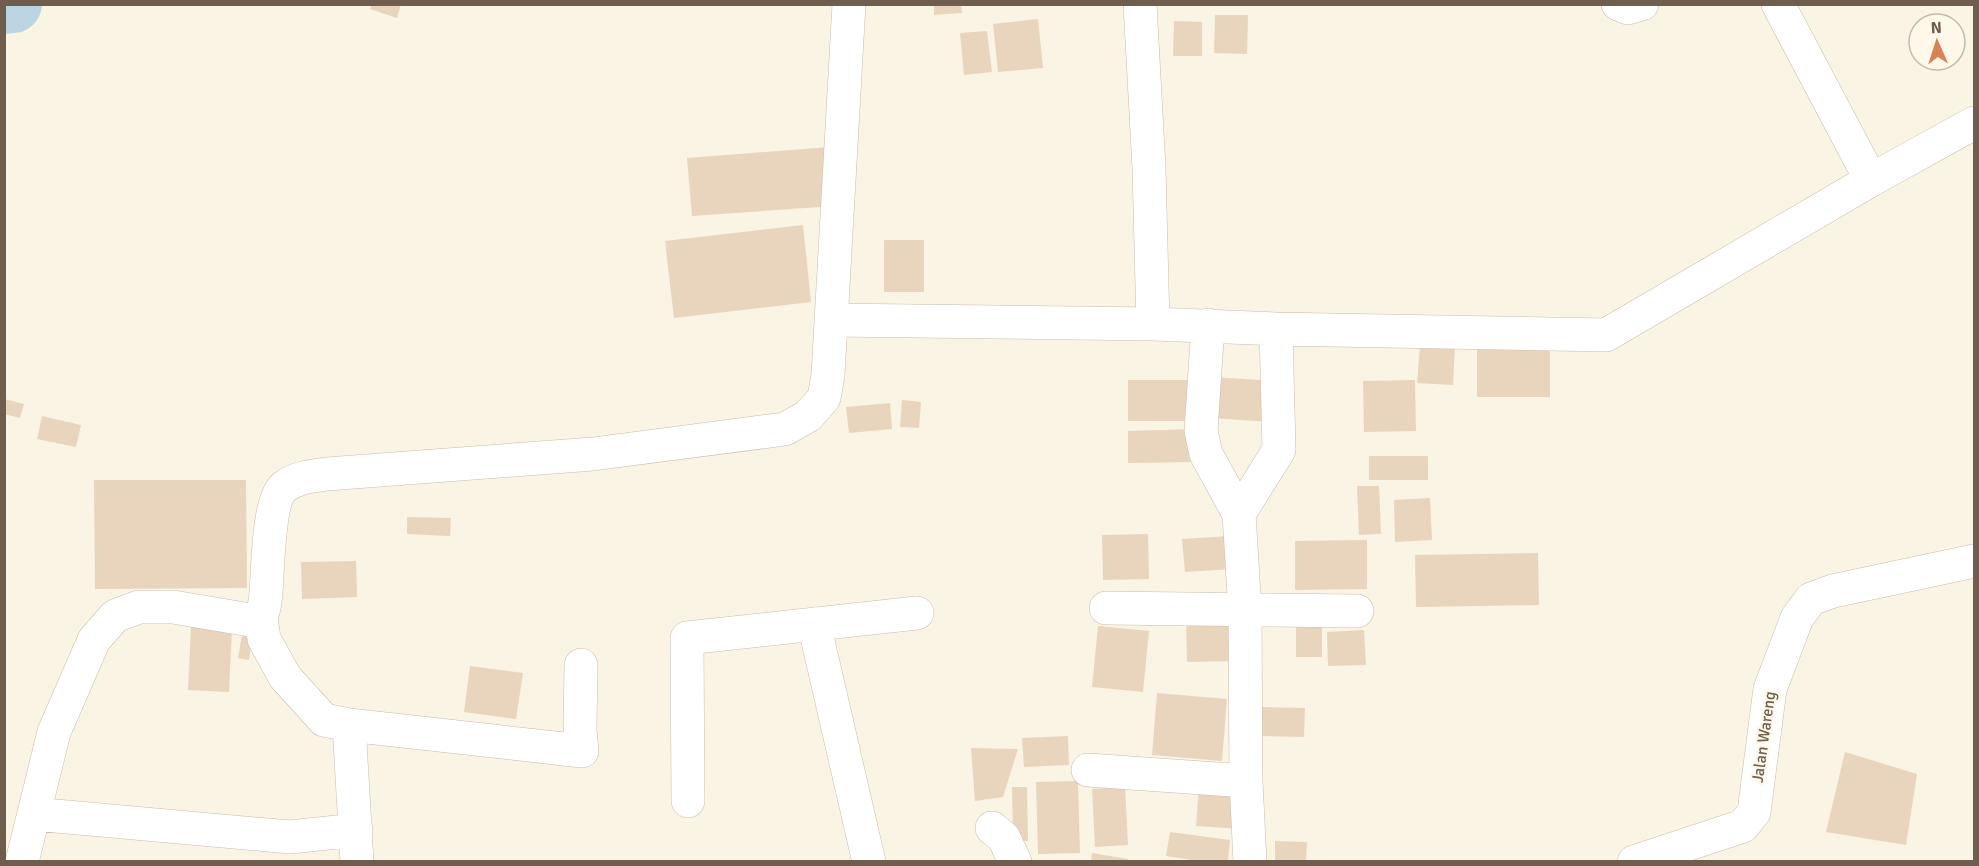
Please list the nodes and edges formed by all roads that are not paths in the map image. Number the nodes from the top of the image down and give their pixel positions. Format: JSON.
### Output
{"nodes":[{"id":1,"x":849,"y":4,"type":"edge"},
{"id":2,"x":1140,"y":4,"type":"edge"},
{"id":3,"x":1618,"y":4,"type":"edge"},
{"id":4,"x":1642,"y":4,"type":"edge"},
{"id":5,"x":1778,"y":4,"type":"edge"},
{"id":6,"x":1974,"y":123,"type":"edge"},
{"id":7,"x":1871,"y":180,"type":"junction"},
{"id":8,"x":832,"y":320,"type":"junction"},
{"id":9,"x":1153,"y":324,"type":"junction"},
{"id":10,"x":1208,"y":325,"type":"junction"},
{"id":11,"x":1276,"y":329,"type":"junction"},
{"id":12,"x":1239,"y":514,"type":"junction"},
{"id":13,"x":1974,"y":561,"type":"edge"},
{"id":14,"x":1106,"y":608,"type":"dead end"},
{"id":15,"x":1245,"y":611,"type":"junction"},
{"id":16,"x":1357,"y":611,"type":"dead end"},
{"id":17,"x":917,"y":613,"type":"dead end"},
{"id":18,"x":261,"y":617,"type":"junction"},
{"id":19,"x":814,"y":624,"type":"junction"},
{"id":20,"x":581,"y":665,"type":"dead end"},
{"id":21,"x":349,"y":725,"type":"junction"},
{"id":22,"x":1088,"y":770,"type":"dead end"},
{"id":23,"x":1246,"y":781,"type":"junction"},
{"id":24,"x":688,"y":801,"type":"dead end"},
{"id":25,"x":34,"y":814,"type":"junction"},
{"id":26,"x":992,"y":828,"type":"dead end"},
{"id":27,"x":357,"y":846,"type":"edge"},
{"id":28,"x":22,"y":861,"type":"edge"},
{"id":29,"x":869,"y":861,"type":"edge"},
{"id":30,"x":1015,"y":861,"type":"edge"},
{"id":31,"x":1250,"y":861,"type":"edge"},
{"id":32,"x":1634,"y":861,"type":"edge"}],
"edges":[{"from":1,"to":8,"type":"street"},
{"from":2,"to":9,"type":"street"},
{"from":3,"to":4,"type":"street"},
{"from":5,"to":7,"type":"street"},
{"from":6,"to":7,"type":"street"},
{"from":7,"to":11,"type":"street"},
{"from":8,"to":9,"type":"street"},
{"from":8,"to":18,"type":"street"},
{"from":9,"to":10,"type":"street"},
{"from":10,"to":11,"type":"street"},
{"from":10,"to":12,"type":"street"},
{"from":11,"to":12,"type":"street"},
{"from":12,"to":15,"type":"street"},
{"from":13,"to":32,"type":"street","name":"Jalan Wareng"},
{"from":14,"to":15,"type":"street"},
{"from":15,"to":16,"type":"street"},
{"from":15,"to":23,"type":"street"},
{"from":17,"to":19,"type":"street"},
{"from":18,"to":21,"type":"street"},
{"from":18,"to":25,"type":"street"},
{"from":19,"to":24,"type":"street"},
{"from":19,"to":29,"type":"street"},
{"from":20,"to":21,"type":"street"},
{"from":21,"to":27,"type":"street"},
{"from":22,"to":23,"type":"street"},
{"from":23,"to":31,"type":"street"},
{"from":25,"to":27,"type":"street"},
{"from":25,"to":28,"type":"street"},
{"from":26,"to":30,"type":"street"}]}
